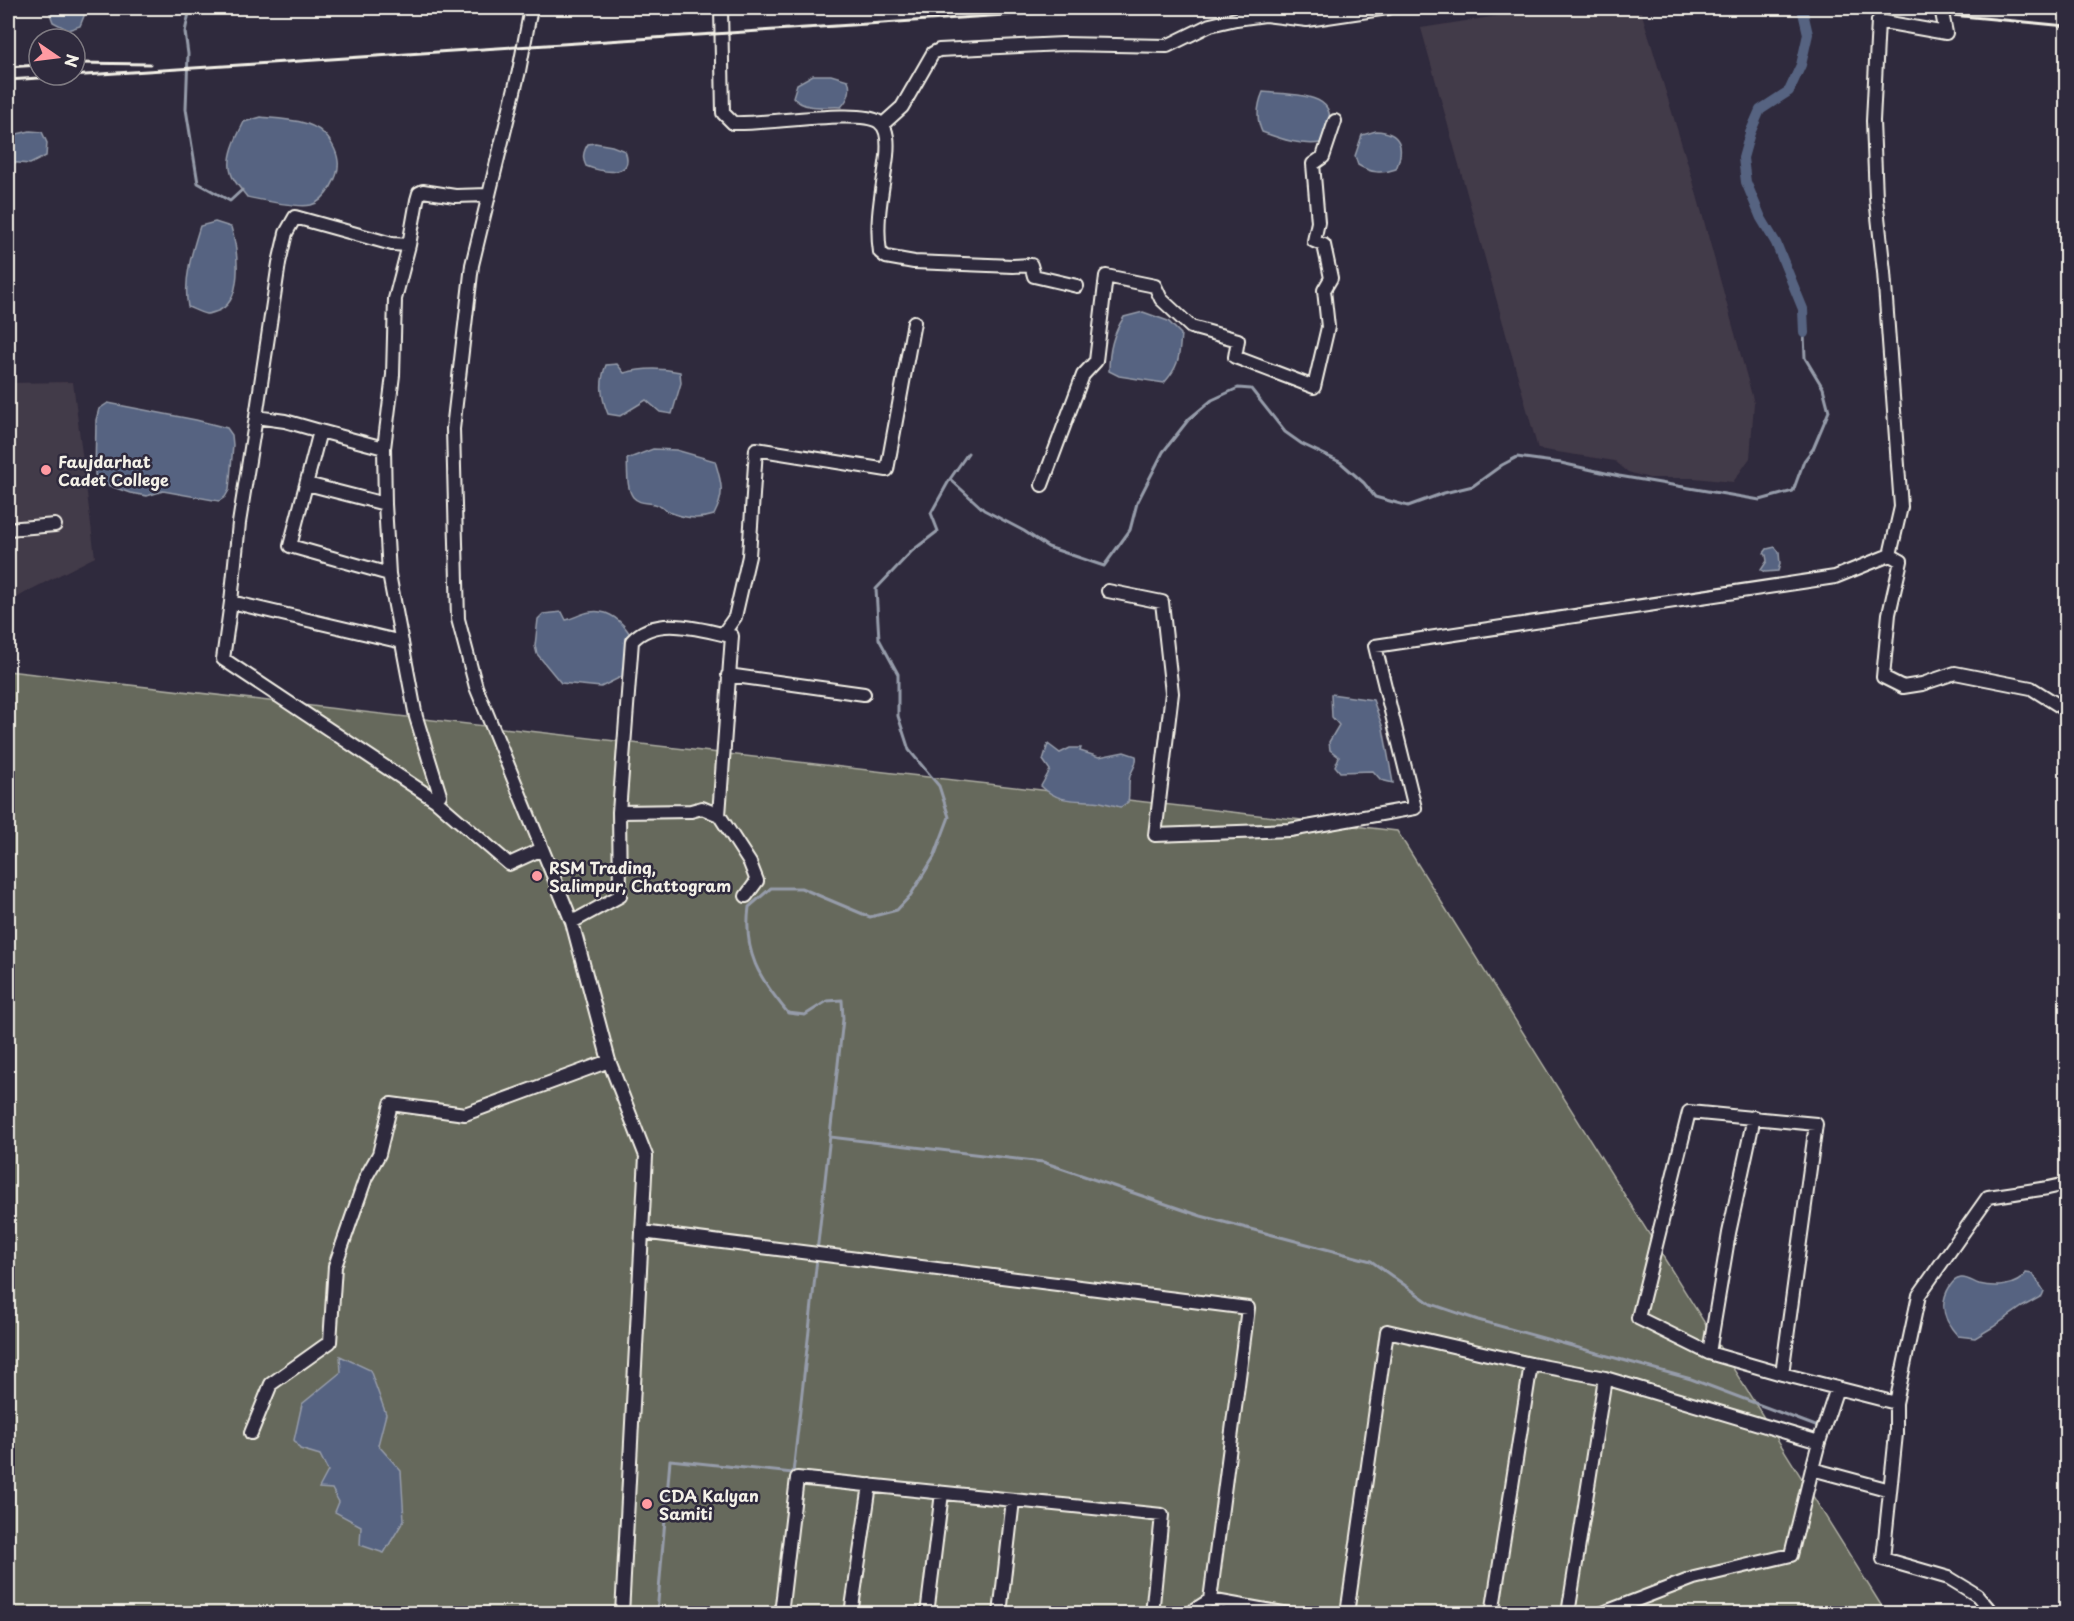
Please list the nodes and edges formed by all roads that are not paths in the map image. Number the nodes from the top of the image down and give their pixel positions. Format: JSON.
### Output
{"nodes":[{"id":1,"x":531,"y":8,"type":"edge"},
{"id":2,"x":721,"y":8,"type":"edge"},
{"id":3,"x":1388,"y":8,"type":"edge"},
{"id":4,"x":1941,"y":8,"type":"edge"},
{"id":5,"x":1335,"y":122,"type":"dead end"},
{"id":6,"x":882,"y":125,"type":"junction"},
{"id":7,"x":489,"y":195,"type":"junction"},
{"id":8,"x":409,"y":245,"type":"junction"},
{"id":9,"x":1077,"y":286,"type":"dead end"},
{"id":10,"x":914,"y":322,"type":"dead end"},
{"id":11,"x":256,"y":417,"type":"junction"},
{"id":12,"x":320,"y":431,"type":"junction"},
{"id":13,"x":384,"y":448,"type":"junction"},
{"id":14,"x":307,"y":484,"type":"junction"},
{"id":15,"x":1042,"y":485,"type":"dead end"},
{"id":16,"x":385,"y":504,"type":"junction"},
{"id":17,"x":55,"y":525,"type":"dead end"},
{"id":18,"x":8,"y":529,"type":"edge"},
{"id":19,"x":1890,"y":555,"type":"junction"},
{"id":20,"x":389,"y":574,"type":"junction"},
{"id":21,"x":1108,"y":591,"type":"dead end"},
{"id":22,"x":231,"y":602,"type":"junction"},
{"id":23,"x":723,"y":634,"type":"junction"},
{"id":24,"x":402,"y":642,"type":"junction"},
{"id":25,"x":728,"y":675,"type":"junction"},
{"id":26,"x":864,"y":694,"type":"dead end"},
{"id":27,"x":2067,"y":710,"type":"edge"},
{"id":28,"x":435,"y":800,"type":"junction"},
{"id":29,"x":619,"y":812,"type":"junction"},
{"id":30,"x":719,"y":815,"type":"junction"},
{"id":31,"x":542,"y":849,"type":"junction"},
{"id":32,"x":746,"y":896,"type":"dead end"},
{"id":33,"x":572,"y":922,"type":"junction"},
{"id":34,"x":609,"y":1061,"type":"junction"},
{"id":35,"x":1754,"y":1117,"type":"junction"},
{"id":36,"x":2067,"y":1184,"type":"edge"},
{"id":37,"x":642,"y":1232,"type":"junction"},
{"id":38,"x":1710,"y":1353,"type":"junction"},
{"id":39,"x":1531,"y":1364,"type":"junction"},
{"id":40,"x":1782,"y":1374,"type":"junction"},
{"id":41,"x":1605,"y":1378,"type":"junction"},
{"id":42,"x":1837,"y":1388,"type":"junction"},
{"id":43,"x":1896,"y":1403,"type":"junction"},
{"id":44,"x":250,"y":1433,"type":"dead end"},
{"id":45,"x":1819,"y":1442,"type":"junction"},
{"id":46,"x":1812,"y":1469,"type":"junction"},
{"id":47,"x":870,"y":1485,"type":"junction"},
{"id":48,"x":1890,"y":1490,"type":"junction"},
{"id":49,"x":942,"y":1493,"type":"junction"},
{"id":50,"x":1013,"y":1500,"type":"junction"},
{"id":51,"x":1210,"y":1600,"type":"junction"},
{"id":52,"x":622,"y":1614,"type":"edge"},
{"id":53,"x":781,"y":1614,"type":"edge"},
{"id":54,"x":851,"y":1614,"type":"edge"},
{"id":55,"x":927,"y":1614,"type":"edge"},
{"id":56,"x":1000,"y":1614,"type":"edge"},
{"id":57,"x":1152,"y":1614,"type":"edge"},
{"id":58,"x":1188,"y":1614,"type":"edge"},
{"id":59,"x":1288,"y":1614,"type":"edge"},
{"id":60,"x":1347,"y":1614,"type":"edge"},
{"id":61,"x":1492,"y":1614,"type":"edge"},
{"id":62,"x":1568,"y":1614,"type":"edge"},
{"id":63,"x":1600,"y":1614,"type":"edge"},
{"id":64,"x":1993,"y":1614,"type":"edge"}],
"edges":[{"from":1,"to":7,"type":"street"},
{"from":2,"to":6,"type":"street"},
{"from":3,"to":6,"type":"street"},
{"from":4,"to":19,"type":"street"},
{"from":5,"to":15,"type":"street"},
{"from":6,"to":9,"type":"street"},
{"from":7,"to":8,"type":"street"},
{"from":7,"to":31,"type":"street"},
{"from":8,"to":11,"type":"street"},
{"from":8,"to":13,"type":"street"},
{"from":10,"to":23,"type":"street"},
{"from":11,"to":12,"type":"street"},
{"from":11,"to":22,"type":"street"},
{"from":12,"to":13,"type":"street"},
{"from":12,"to":14,"type":"street"},
{"from":13,"to":16,"type":"street"},
{"from":14,"to":16,"type":"street"},
{"from":14,"to":20,"type":"street"},
{"from":16,"to":20,"type":"street"},
{"from":17,"to":18,"type":"street"},
{"from":19,"to":21,"type":"street"},
{"from":19,"to":27,"type":"street"},
{"from":20,"to":24,"type":"street"},
{"from":22,"to":24,"type":"street"},
{"from":22,"to":28,"type":"street"},
{"from":23,"to":25,"type":"street"},
{"from":23,"to":29,"type":"street"},
{"from":24,"to":28,"type":"street"},
{"from":25,"to":26,"type":"street"},
{"from":25,"to":30,"type":"street"},
{"from":28,"to":31,"type":"street"},
{"from":29,"to":30,"type":"street"},
{"from":29,"to":33,"type":"street"},
{"from":30,"to":32,"type":"street"},
{"from":31,"to":33,"type":"street"},
{"from":33,"to":34,"type":"street"},
{"from":34,"to":37,"type":"street"},
{"from":34,"to":44,"type":"street"},
{"from":35,"to":38,"type":"street"},
{"from":35,"to":38,"type":"street"},
{"from":35,"to":40,"type":"street"},
{"from":36,"to":43,"type":"street"},
{"from":37,"to":51,"type":"street"},
{"from":37,"to":52,"type":"street"},
{"from":38,"to":40,"type":"street"},
{"from":39,"to":41,"type":"street"},
{"from":39,"to":60,"type":"street"},
{"from":39,"to":61,"type":"street"},
{"from":40,"to":42,"type":"street"},
{"from":41,"to":45,"type":"street"},
{"from":41,"to":62,"type":"street"},
{"from":42,"to":43,"type":"street"},
{"from":42,"to":45,"type":"street"},
{"from":43,"to":48,"type":"street"},
{"from":45,"to":46,"type":"street"},
{"from":46,"to":48,"type":"street"},
{"from":46,"to":63,"type":"street"},
{"from":47,"to":49,"type":"street"},
{"from":47,"to":53,"type":"street"},
{"from":47,"to":54,"type":"street"},
{"from":48,"to":64,"type":"street"},
{"from":49,"to":50,"type":"street"},
{"from":49,"to":55,"type":"street"},
{"from":50,"to":56,"type":"street"},
{"from":50,"to":57,"type":"street"},
{"from":51,"to":58,"type":"street"},
{"from":51,"to":59,"type":"street"}]}
